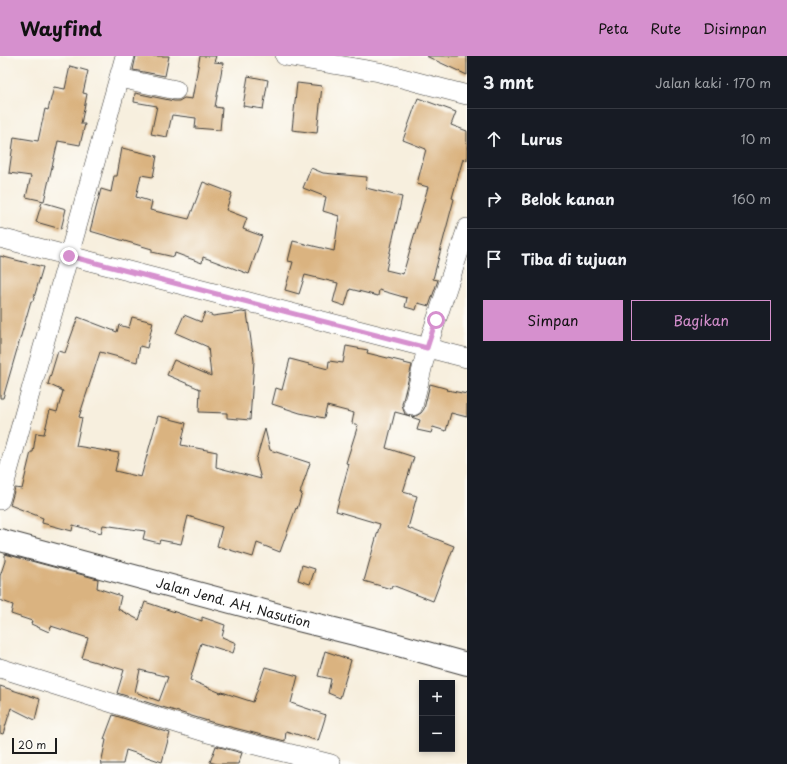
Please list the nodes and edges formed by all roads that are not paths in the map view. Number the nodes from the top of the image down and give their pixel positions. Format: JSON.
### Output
{"nodes":[{"id":1,"x":125,"y":56,"type":"edge"},
{"id":2,"x":285,"y":56,"type":"edge"},
{"id":3,"x":119,"y":78,"type":"junction"},
{"id":4,"x":176,"y":90,"type":"dead end"},
{"id":5,"x":467,"y":95,"type":"edge"},
{"id":6,"x":467,"y":228,"type":"edge"},
{"id":7,"x":0,"y":238,"type":"edge"},
{"id":8,"x":69,"y":256,"type":"junction"},
{"id":9,"x":427,"y":348,"type":"junction"},
{"id":10,"x":467,"y":358,"type":"edge"},
{"id":11,"x":413,"y":406,"type":"dead end"},
{"id":12,"x":0,"y":500,"type":"edge"},
{"id":13,"x":0,"y":540,"type":"edge"},
{"id":14,"x":467,"y":664,"type":"edge"},
{"id":15,"x":0,"y":668,"type":"edge"},
{"id":16,"x":331,"y":764,"type":"edge"}],
"edges":[{"from":1,"to":3,"type":"street"},
{"from":2,"to":5,"type":"street"},
{"from":3,"to":4,"type":"street"},
{"from":3,"to":8,"type":"street"},
{"from":6,"to":9,"type":"street"},
{"from":7,"to":8,"type":"street"},
{"from":8,"to":9,"type":"street"},
{"from":8,"to":12,"type":"street"},
{"from":9,"to":10,"type":"street"},
{"from":9,"to":11,"type":"street"},
{"from":13,"to":14,"type":"highway","name":"Jalan Jend. AH. Nasution"},
{"from":15,"to":16,"type":"street"}]}
